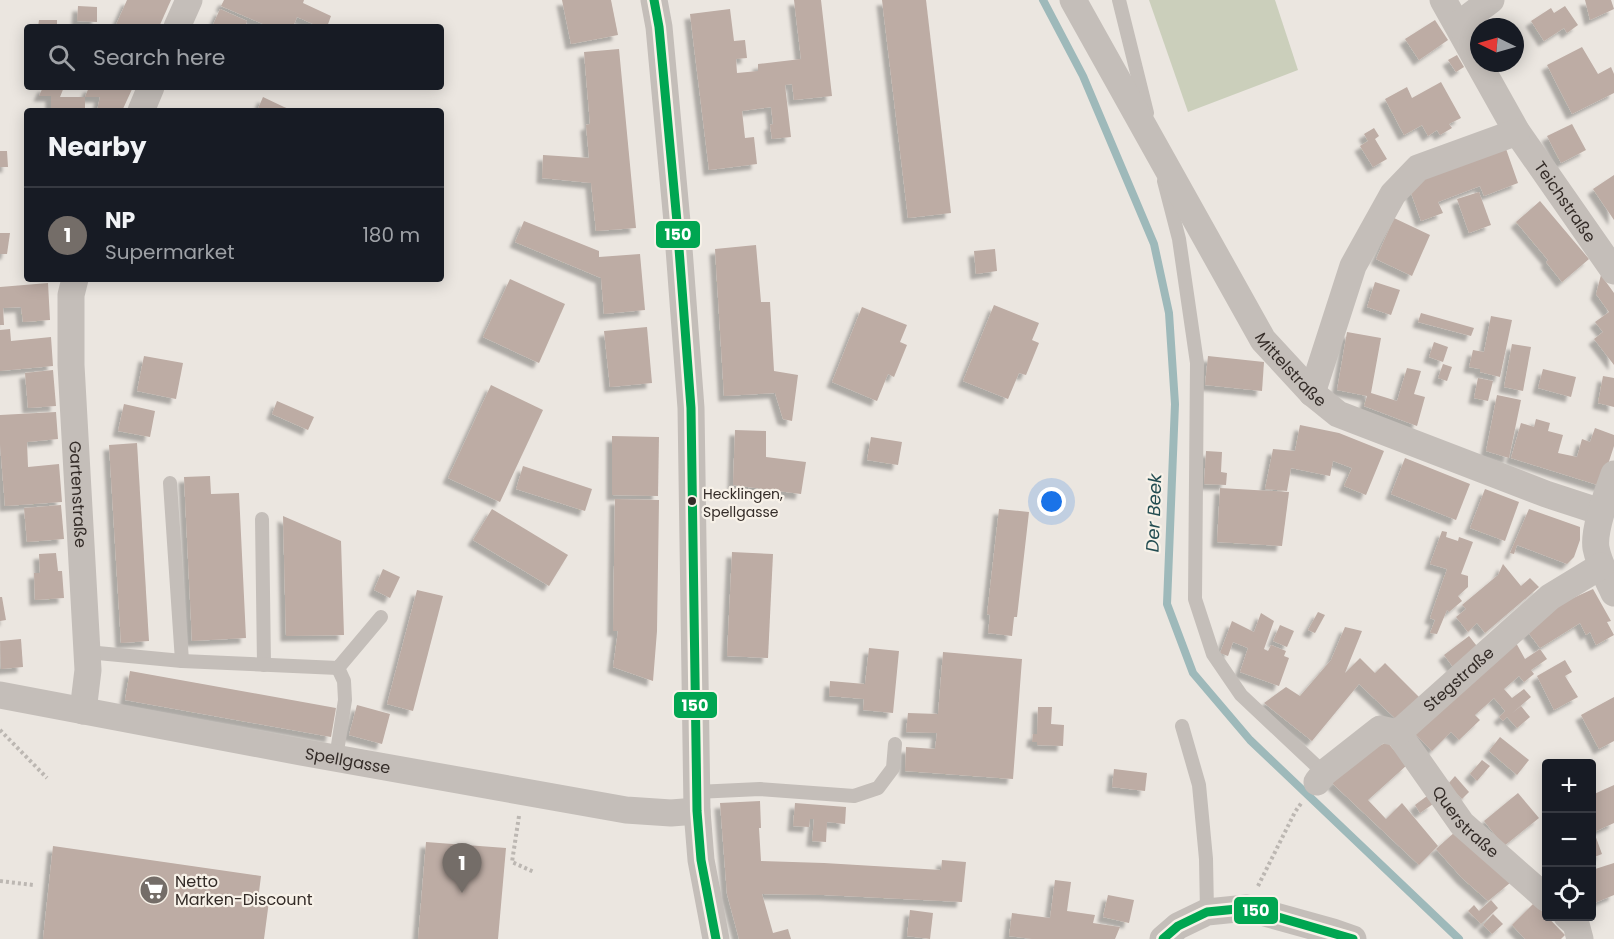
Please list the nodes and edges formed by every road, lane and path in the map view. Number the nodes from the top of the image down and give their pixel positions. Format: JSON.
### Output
{"nodes":[{"id":1,"x":189,"y":0,"type":"edge"},
{"id":2,"x":654,"y":0,"type":"edge"},
{"id":3,"x":1073,"y":0,"type":"edge"},
{"id":4,"x":1119,"y":0,"type":"edge"},
{"id":5,"x":1443,"y":0,"type":"edge"},
{"id":6,"x":1491,"y":0,"type":"edge"},
{"id":7,"x":178,"y":24,"type":"edge"},
{"id":8,"x":1458,"y":25,"type":"junction"},
{"id":9,"x":150,"y":90,"type":"edge"},
{"id":10,"x":142,"y":108,"type":"edge"},
{"id":11,"x":1517,"y":132,"type":"junction"},
{"id":12,"x":1155,"y":147,"type":"junction"},
{"id":13,"x":1614,"y":271,"type":"edge"},
{"id":14,"x":74,"y":282,"type":"edge"},
{"id":15,"x":1312,"y":393,"type":"junction"},
{"id":16,"x":1614,"y":474,"type":"edge"},
{"id":17,"x":170,"y":483,"type":"dead end"},
{"id":18,"x":1601,"y":512,"type":"junction"},
{"id":19,"x":262,"y":519,"type":"dead end"},
{"id":20,"x":1601,"y":566,"type":"junction"},
{"id":21,"x":1614,"y":593,"type":"edge"},
{"id":22,"x":381,"y":617,"type":"dead end"},
{"id":23,"x":87,"y":652,"type":"junction"},
{"id":24,"x":182,"y":661,"type":"junction"},
{"id":25,"x":264,"y":665,"type":"junction"},
{"id":26,"x":338,"y":668,"type":"junction"},
{"id":27,"x":0,"y":695,"type":"edge"},
{"id":28,"x":83,"y":711,"type":"junction"},
{"id":29,"x":1182,"y":726,"type":"dead end"},
{"id":30,"x":0,"y":730,"type":"edge"},
{"id":31,"x":1398,"y":733,"type":"junction"},
{"id":32,"x":895,"y":744,"type":"dead end"},
{"id":33,"x":336,"y":758,"type":"junction"},
{"id":34,"x":47,"y":778,"type":"dead end"},
{"id":35,"x":1321,"y":778,"type":"joint"},
{"id":36,"x":522,"y":792,"type":"junction"},
{"id":37,"x":696,"y":802,"type":"junction"},
{"id":38,"x":1295,"y":812,"type":"dead end"},
{"id":39,"x":534,"y":872,"type":"dead end"},
{"id":40,"x":0,"y":881,"type":"edge"},
{"id":41,"x":33,"y":885,"type":"dead end"},
{"id":42,"x":1542,"y":894,"type":"edge"},
{"id":43,"x":1247,"y":908,"type":"junction"},
{"id":44,"x":1207,"y":912,"type":"junction"},
{"id":45,"x":1573,"y":921,"type":"edge"},
{"id":46,"x":1339,"y":937,"type":"edge"},
{"id":47,"x":716,"y":939,"type":"edge"},
{"id":48,"x":1163,"y":939,"type":"edge"},
{"id":49,"x":1580,"y":939,"type":"edge"}],
"edges":[{"from":1,"to":7,"type":"street"},
{"from":2,"to":37,"type":"street"},
{"from":3,"to":12,"type":"street","name":"Mittelstraße"},
{"from":4,"to":12,"type":"lane"},
{"from":5,"to":8,"type":"street","name":"Teichstraße"},
{"from":6,"to":8,"type":"street"},
{"from":8,"to":11,"type":"street","name":"Teichstraße"},
{"from":9,"to":10,"type":"street"},
{"from":11,"to":13,"type":"street","name":"Teichstraße"},
{"from":11,"to":15,"type":"street"},
{"from":12,"to":15,"type":"street","name":"Mittelstraße"},
{"from":12,"to":35,"type":"lane"},
{"from":14,"to":23,"type":"street","name":"Gartenstraße"},
{"from":15,"to":18,"type":"street","name":"Mittelstraße"},
{"from":16,"to":18,"type":"street"},
{"from":17,"to":24,"type":"lane"},
{"from":18,"to":20,"type":"street"},
{"from":19,"to":25,"type":"lane"},
{"from":20,"to":21,"type":"street"},
{"from":20,"to":31,"type":"street","name":"Stegstraße"},
{"from":22,"to":26,"type":"lane"},
{"from":23,"to":24,"type":"lane"},
{"from":23,"to":28,"type":"street","name":"Gartenstraße"},
{"from":24,"to":25,"type":"lane"},
{"from":25,"to":26,"type":"lane"},
{"from":26,"to":33,"type":"lane"},
{"from":27,"to":28,"type":"street","name":"Spellgasse"},
{"from":28,"to":33,"type":"street","name":"Spellgasse"},
{"from":29,"to":44,"type":"lane"},
{"from":30,"to":34,"type":"path"},
{"from":31,"to":35,"type":"street"},
{"from":31,"to":42,"type":"street","name":"Querstraße"},
{"from":32,"to":37,"type":"lane"},
{"from":33,"to":36,"type":"street","name":"Spellgasse"},
{"from":36,"to":37,"type":"street","name":"Spellgasse"},
{"from":36,"to":39,"type":"path"},
{"from":37,"to":47,"type":"street"},
{"from":38,"to":43,"type":"path"},
{"from":40,"to":41,"type":"path"},
{"from":43,"to":44,"type":"street"},
{"from":43,"to":46,"type":"street"},
{"from":44,"to":48,"type":"street"},
{"from":45,"to":49,"type":"street"}]}
